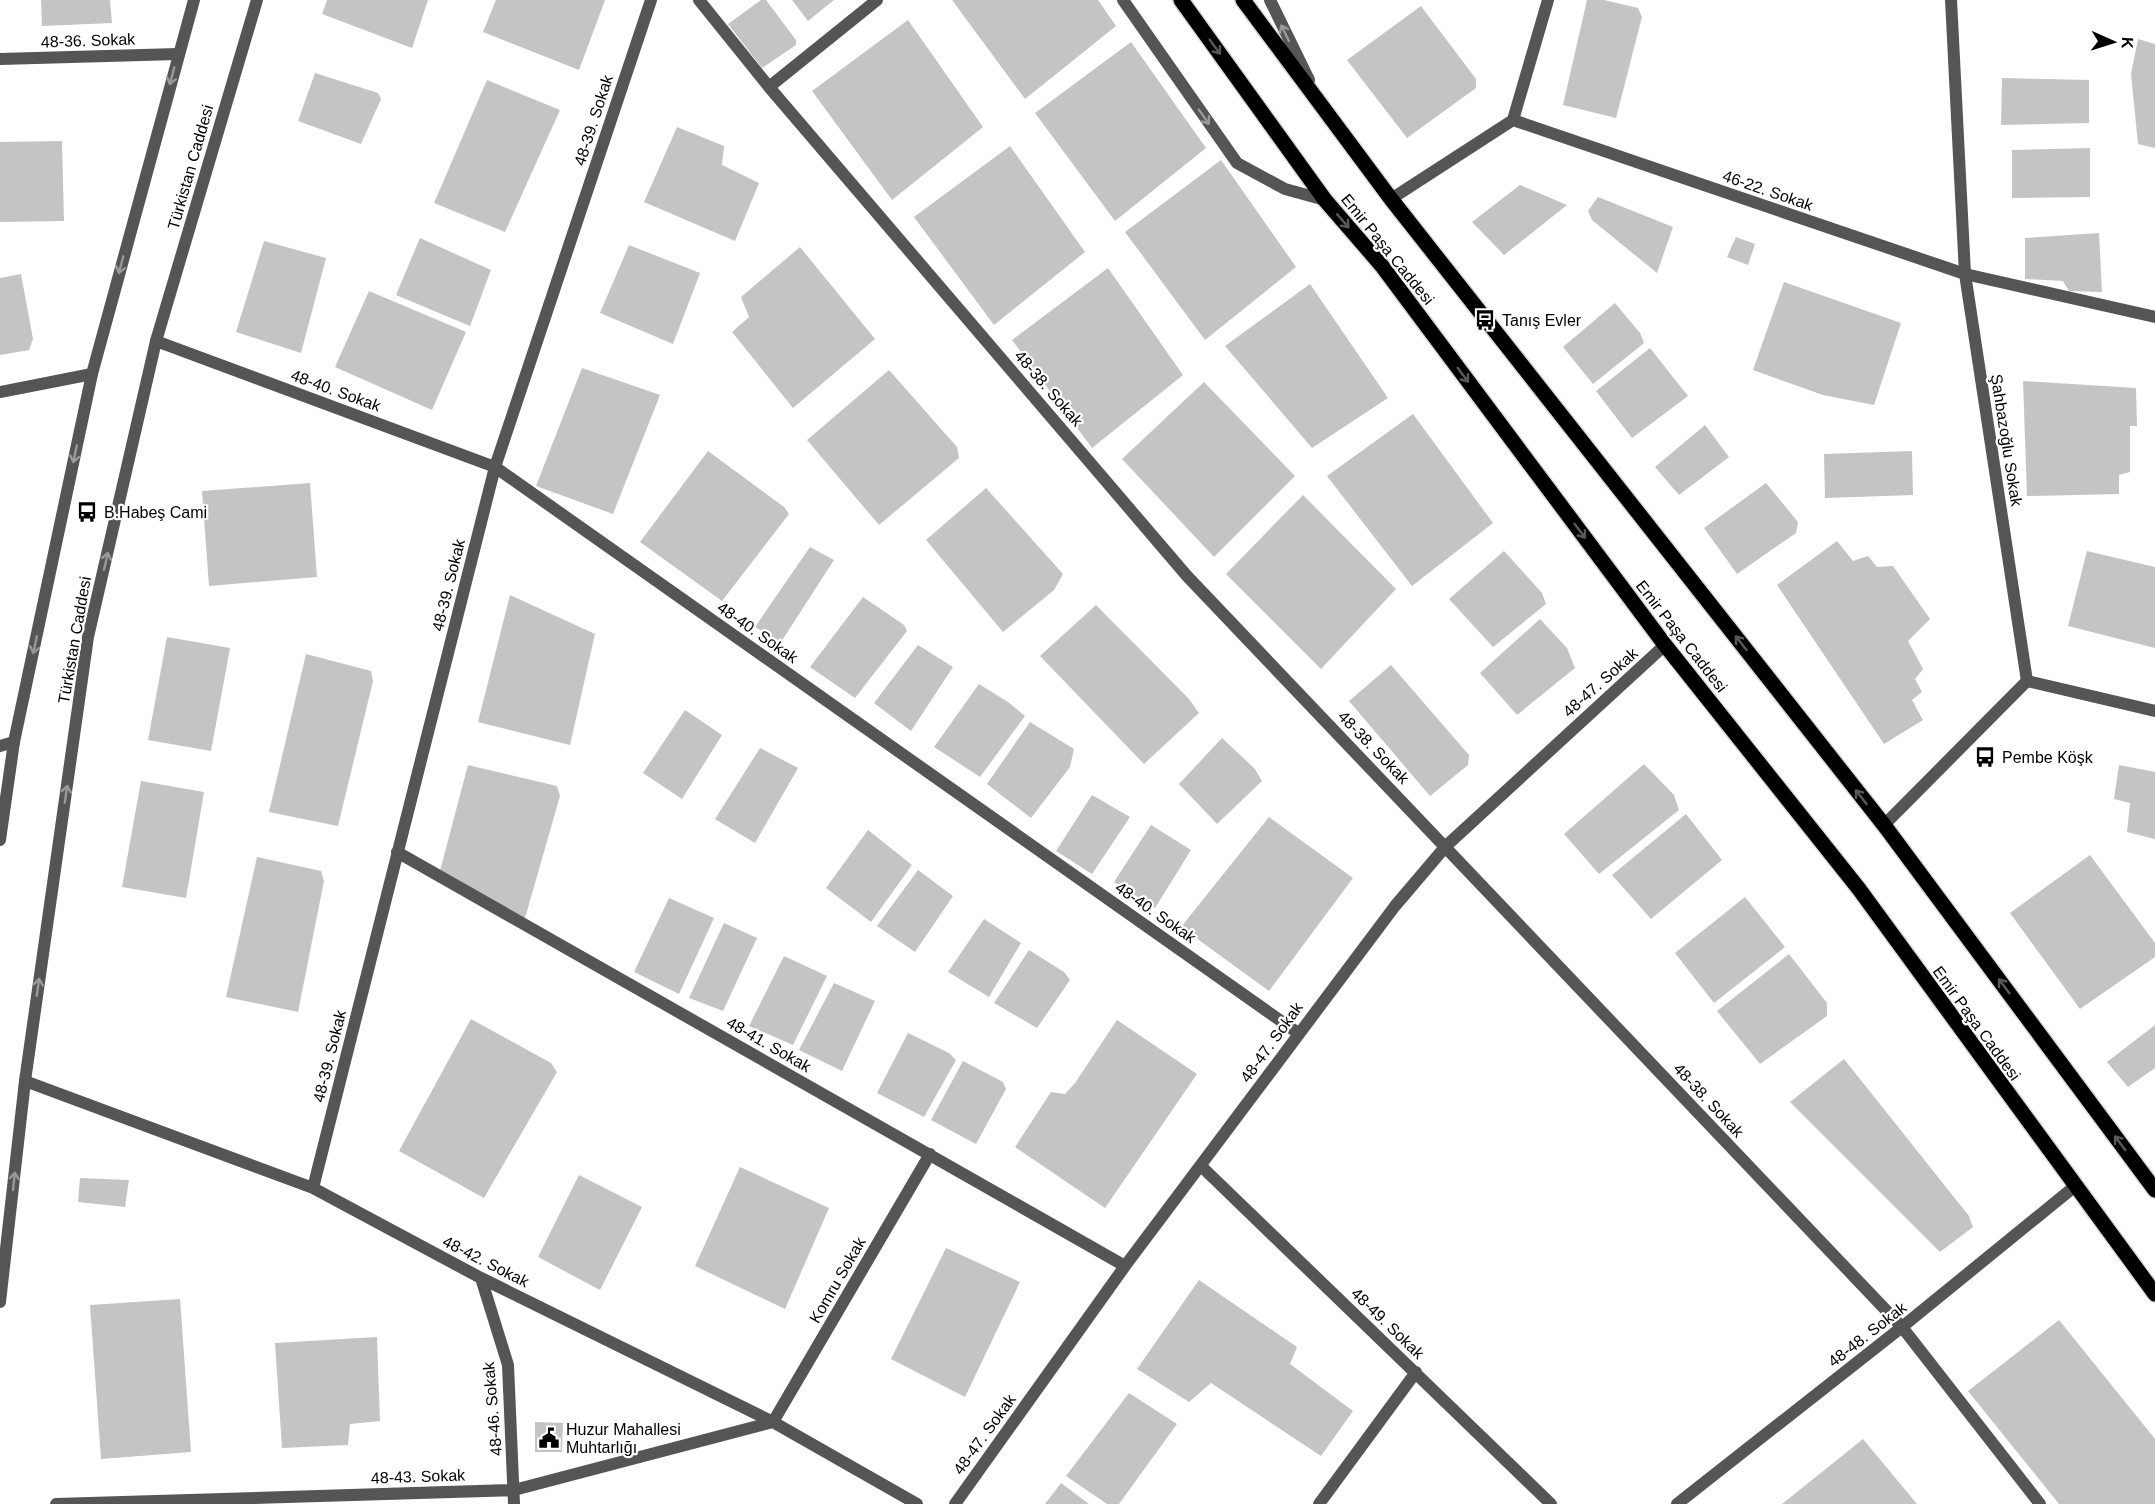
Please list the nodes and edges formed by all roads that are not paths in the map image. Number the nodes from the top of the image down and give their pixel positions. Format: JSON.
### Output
{"nodes":[{"id":1,"x":194,"y":0,"type":"edge"},
{"id":2,"x":257,"y":0,"type":"edge"},
{"id":3,"x":651,"y":0,"type":"edge"},
{"id":4,"x":699,"y":0,"type":"edge"},
{"id":5,"x":877,"y":0,"type":"edge"},
{"id":6,"x":1123,"y":0,"type":"edge"},
{"id":7,"x":1181,"y":0,"type":"edge"},
{"id":8,"x":1243,"y":0,"type":"edge"},
{"id":9,"x":1269,"y":0,"type":"edge"},
{"id":10,"x":1548,"y":0,"type":"edge"},
{"id":11,"x":1951,"y":0,"type":"edge"},
{"id":12,"x":178,"y":54,"type":"junction"},
{"id":13,"x":0,"y":59,"type":"edge"},
{"id":14,"x":769,"y":87,"type":"junction"},
{"id":15,"x":1320,"y":103,"type":"junction"},
{"id":16,"x":1513,"y":120,"type":"junction"},
{"id":17,"x":1391,"y":199,"type":"junction"},
{"id":18,"x":1325,"y":200,"type":"junction"},
{"id":19,"x":1965,"y":274,"type":"junction"},
{"id":20,"x":2155,"y":317,"type":"edge"},
{"id":21,"x":156,"y":341,"type":"junction"},
{"id":22,"x":92,"y":374,"type":"junction"},
{"id":23,"x":0,"y":392,"type":"edge"},
{"id":24,"x":495,"y":467,"type":"junction"},
{"id":25,"x":1665,"y":645,"type":"junction"},
{"id":26,"x":2027,"y":681,"type":"junction"},
{"id":27,"x":2155,"y":711,"type":"edge"},
{"id":28,"x":14,"y":742,"type":"junction"},
{"id":29,"x":0,"y":746,"type":"edge"},
{"id":30,"x":1884,"y":825,"type":"junction"},
{"id":31,"x":0,"y":840,"type":"edge"},
{"id":32,"x":1446,"y":846,"type":"junction"},
{"id":33,"x":397,"y":852,"type":"junction"},
{"id":34,"x":1298,"y":1033,"type":"junction"},
{"id":35,"x":25,"y":1081,"type":"junction"},
{"id":36,"x":930,"y":1154,"type":"junction"},
{"id":37,"x":1201,"y":1166,"type":"junction"},
{"id":38,"x":2153,"y":1182,"type":"edge"},
{"id":39,"x":2074,"y":1187,"type":"junction"},
{"id":40,"x":313,"y":1188,"type":"junction"},
{"id":41,"x":1125,"y":1266,"type":"junction"},
{"id":42,"x":481,"y":1278,"type":"junction"},
{"id":43,"x":2155,"y":1294,"type":"edge"},
{"id":44,"x":0,"y":1302,"type":"edge"},
{"id":45,"x":1902,"y":1328,"type":"junction"},
{"id":46,"x":1416,"y":1372,"type":"junction"},
{"id":47,"x":773,"y":1422,"type":"junction"},
{"id":48,"x":514,"y":1490,"type":"junction"},
{"id":49,"x":56,"y":1504,"type":"edge"},
{"id":50,"x":514,"y":1504,"type":"edge"},
{"id":51,"x":917,"y":1504,"type":"edge"},
{"id":52,"x":955,"y":1504,"type":"edge"},
{"id":53,"x":1319,"y":1504,"type":"edge"},
{"id":54,"x":1551,"y":1504,"type":"edge"},
{"id":55,"x":1677,"y":1504,"type":"edge"},
{"id":56,"x":2040,"y":1504,"type":"edge"}],
"edges":[{"from":1,"to":12,"type":"street"},
{"from":2,"to":21,"type":"street","name":"Türkistan Caddesi"},
{"from":3,"to":24,"type":"street","name":"48-39. Sokak"},
{"from":4,"to":14,"type":"street","name":"48-38. Sokak"},
{"from":5,"to":14,"type":"street"},
{"from":6,"to":18,"type":"street","one_way":true},
{"from":7,"to":18,"type":"main road","name":"Emir Paşa Caddesi","one_way":true},
{"from":8,"to":15,"type":"main road","name":"Emir Paşa Caddesi"},
{"from":15,"to":9,"type":"street","one_way":true},
{"from":10,"to":16,"type":"street"},
{"from":11,"to":19,"type":"street","name":"Şahbazoğlu Sokak"},
{"from":12,"to":13,"type":"street","name":"48-36. Sokak"},
{"from":12,"to":22,"type":"street","one_way":true},
{"from":14,"to":32,"type":"street","name":"48-38. Sokak"},
{"from":15,"to":17,"type":"main road","name":"Emir Paşa Caddesi"},
{"from":16,"to":17,"type":"street"},
{"from":16,"to":19,"type":"street","name":"46-22. Sokak"},
{"from":30,"to":17,"type":"main road","name":"Emir Paşa Caddesi","one_way":true},
{"from":18,"to":25,"type":"main road","name":"Emir Paşa Caddesi","one_way":true},
{"from":19,"to":20,"type":"street","name":"46-22. Sokak"},
{"from":19,"to":26,"type":"street","name":"Şahbazoğlu Sokak"},
{"from":21,"to":24,"type":"street","name":"48-40. Sokak"},
{"from":35,"to":21,"type":"street","name":"Türkistan Caddesi","one_way":true},
{"from":22,"to":23,"type":"street"},
{"from":22,"to":28,"type":"street","one_way":true},
{"from":24,"to":33,"type":"street","name":"48-39. Sokak"},
{"from":24,"to":34,"type":"street","name":"48-40. Sokak"},
{"from":25,"to":32,"type":"street","name":"48-47. Sokak"},
{"from":25,"to":39,"type":"main road","name":"Emir Paşa Caddesi"},
{"from":26,"to":27,"type":"street"},
{"from":26,"to":30,"type":"street"},
{"from":28,"to":29,"type":"street"},
{"from":28,"to":31,"type":"street"},
{"from":38,"to":30,"type":"main road","name":"Emir Paşa Caddesi","one_way":true},
{"from":32,"to":34,"type":"street","name":"48-47. Sokak"},
{"from":32,"to":45,"type":"street","name":"48-38. Sokak"},
{"from":33,"to":36,"type":"street","name":"48-41. Sokak"},
{"from":33,"to":40,"type":"street","name":"48-39. Sokak"},
{"from":34,"to":37,"type":"street","name":"48-47. Sokak"},
{"from":35,"to":40,"type":"street","name":"48-42. Sokak"},
{"from":44,"to":35,"type":"street","name":"Türkistan Caddesi","one_way":true},
{"from":36,"to":41,"type":"street","name":"48-41. Sokak"},
{"from":36,"to":47,"type":"street","name":"Komru Sokak"},
{"from":37,"to":41,"type":"street","name":"48-47. Sokak"},
{"from":37,"to":46,"type":"street","name":"48-49. Sokak"},
{"from":39,"to":43,"type":"main road","name":"Emir Paşa Caddesi"},
{"from":39,"to":45,"type":"street","name":"48-48. Sokak"},
{"from":40,"to":42,"type":"street","name":"48-42. Sokak"},
{"from":41,"to":52,"type":"street","name":"48-47. Sokak"},
{"from":42,"to":47,"type":"street","name":"48-42. Sokak"},
{"from":42,"to":48,"type":"street","name":"48-46. Sokak"},
{"from":45,"to":55,"type":"street","name":"48-48. Sokak"},
{"from":45,"to":56,"type":"street","name":"48-38. Sokak"},
{"from":46,"to":53,"type":"street"},
{"from":46,"to":54,"type":"street","name":"48-49. Sokak"},
{"from":47,"to":48,"type":"street","name":"48-43. Sokak"},
{"from":47,"to":51,"type":"street","name":"48-42. Sokak"},
{"from":48,"to":49,"type":"street","name":"48-43. Sokak"},
{"from":48,"to":50,"type":"street","name":"48-46. Sokak"}]}
